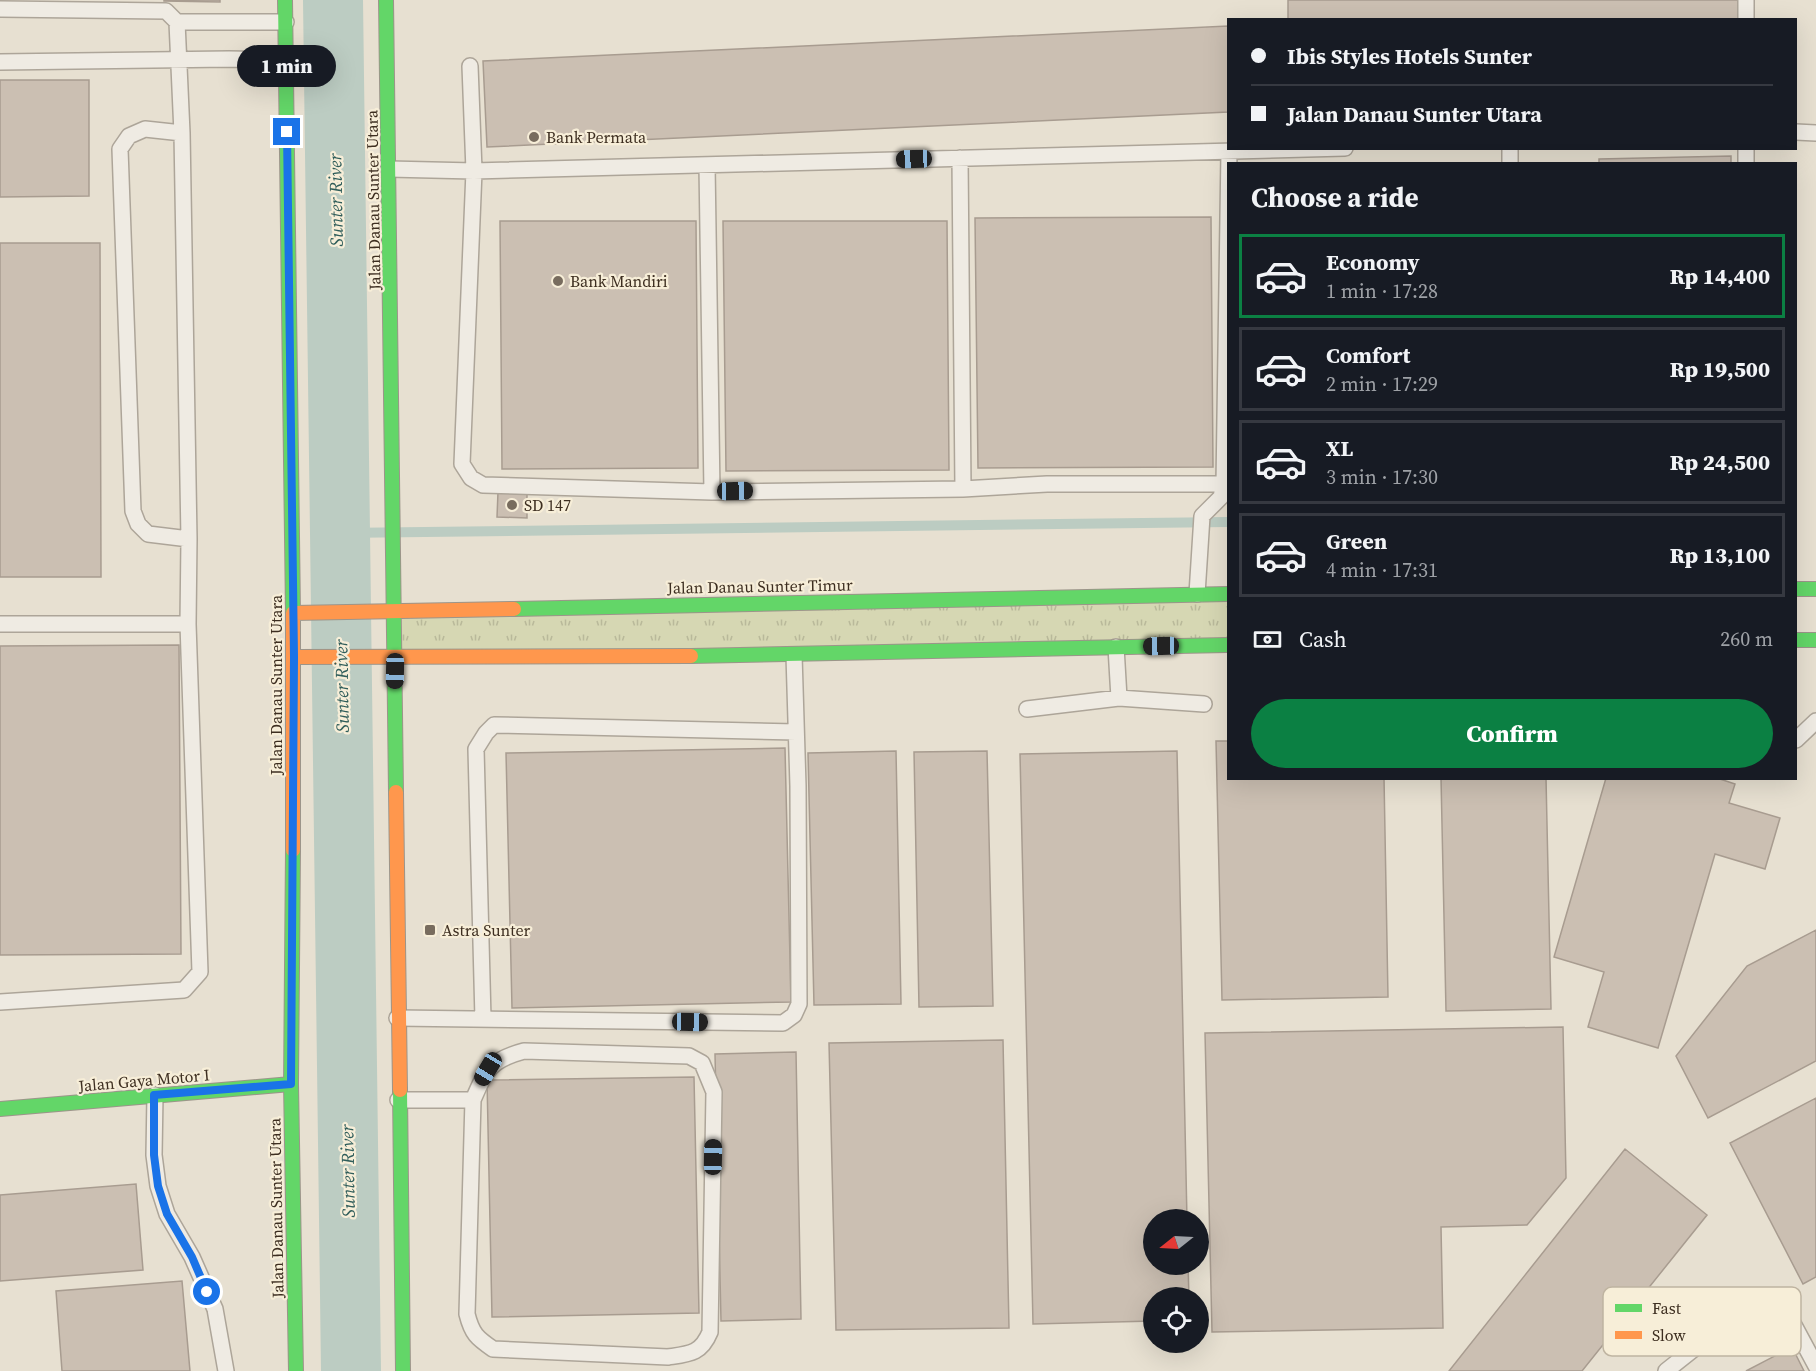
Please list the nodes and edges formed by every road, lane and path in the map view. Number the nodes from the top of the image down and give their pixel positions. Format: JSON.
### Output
{"nodes":[{"id":1,"x":285,"y":0,"type":"edge"},
{"id":2,"x":386,"y":0,"type":"edge"},
{"id":3,"x":1746,"y":0,"type":"edge"},
{"id":4,"x":141,"y":5,"type":"edge"},
{"id":5,"x":0,"y":9,"type":"edge"},
{"id":6,"x":1746,"y":18,"type":"edge"},
{"id":7,"x":286,"y":21,"type":"junction"},
{"id":8,"x":177,"y":22,"type":"junction"},
{"id":9,"x":178,"y":59,"type":"junction"},
{"id":10,"x":286,"y":60,"type":"junction"},
{"id":11,"x":0,"y":62,"type":"edge"},
{"id":12,"x":470,"y":66,"type":"dead end"},
{"id":13,"x":1797,"y":132,"type":"edge"},
{"id":14,"x":182,"y":133,"type":"junction"},
{"id":15,"x":1816,"y":133,"type":"edge"},
{"id":16,"x":1268,"y":150,"type":"edge"},
{"id":17,"x":1229,"y":151,"type":"junction"},
{"id":18,"x":960,"y":158,"type":"junction"},
{"id":19,"x":1229,"y":162,"type":"edge"},
{"id":20,"x":707,"y":165,"type":"junction"},
{"id":21,"x":389,"y":169,"type":"junction"},
{"id":22,"x":474,"y":171,"type":"junction"},
{"id":23,"x":1227,"y":322,"type":"edge"},
{"id":24,"x":963,"y":489,"type":"junction"},
{"id":25,"x":712,"y":492,"type":"junction"},
{"id":26,"x":1225,"y":493,"type":"edge"},
{"id":27,"x":189,"y":539,"type":"junction"},
{"id":28,"x":1816,"y":589,"type":"edge"},
{"id":29,"x":1797,"y":590,"type":"edge"},
{"id":30,"x":1197,"y":594,"type":"junction"},
{"id":31,"x":1227,"y":594,"type":"edge"},
{"id":32,"x":394,"y":610,"type":"junction"},
{"id":33,"x":293,"y":613,"type":"junction"},
{"id":34,"x":0,"y":624,"type":"edge"},
{"id":35,"x":188,"y":624,"type":"junction"},
{"id":36,"x":1797,"y":640,"type":"edge"},
{"id":37,"x":1816,"y":640,"type":"edge"},
{"id":38,"x":1227,"y":645,"type":"edge"},
{"id":39,"x":1116,"y":647,"type":"junction"},
{"id":40,"x":794,"y":655,"type":"junction"},
{"id":41,"x":294,"y":657,"type":"junction"},
{"id":42,"x":395,"y":658,"type":"junction"},
{"id":43,"x":1119,"y":698,"type":"junction"},
{"id":44,"x":1204,"y":704,"type":"dead end"},
{"id":45,"x":1027,"y":710,"type":"dead end"},
{"id":46,"x":1816,"y":721,"type":"edge"},
{"id":47,"x":796,"y":732,"type":"junction"},
{"id":48,"x":1797,"y":739,"type":"edge"},
{"id":49,"x":0,"y":1002,"type":"edge"},
{"id":50,"x":397,"y":1018,"type":"junction"},
{"id":51,"x":483,"y":1019,"type":"junction"},
{"id":52,"x":291,"y":1084,"type":"junction"},
{"id":53,"x":154,"y":1095,"type":"junction"},
{"id":54,"x":398,"y":1100,"type":"junction"},
{"id":55,"x":473,"y":1100,"type":"junction"},
{"id":56,"x":0,"y":1109,"type":"edge"},
{"id":57,"x":1801,"y":1338,"type":"edge"},
{"id":58,"x":1684,"y":1356,"type":"edge"},
{"id":59,"x":668,"y":1364,"type":"edge"},
{"id":60,"x":1816,"y":1366,"type":"edge"},
{"id":61,"x":226,"y":1371,"type":"edge"},
{"id":62,"x":296,"y":1371,"type":"edge"},
{"id":63,"x":403,"y":1371,"type":"edge"},
{"id":64,"x":1665,"y":1371,"type":"edge"}],
"edges":[{"from":1,"to":7,"type":"main road","name":"Jalan Danau Sunter Utara"},
{"from":2,"to":21,"type":"main road","name":"Jalan Danau Sunter Utara"},
{"from":3,"to":6,"type":"lane"},
{"from":4,"to":5,"type":"lane"},
{"from":4,"to":8,"type":"lane"},
{"from":7,"to":8,"type":"lane"},
{"from":7,"to":10,"type":"main road","name":"Jalan Danau Sunter Utara"},
{"from":8,"to":9,"type":"lane"},
{"from":9,"to":10,"type":"lane"},
{"from":9,"to":11,"type":"lane"},
{"from":9,"to":14,"type":"lane"},
{"from":10,"to":33,"type":"main road","name":"Jalan Danau Sunter Utara"},
{"from":12,"to":22,"type":"lane"},
{"from":13,"to":15,"type":"lane"},
{"from":14,"to":27,"type":"lane"},
{"from":14,"to":27,"type":"lane"},
{"from":16,"to":17,"type":"lane"},
{"from":17,"to":18,"type":"lane"},
{"from":17,"to":19,"type":"lane"},
{"from":18,"to":20,"type":"lane"},
{"from":18,"to":24,"type":"lane"},
{"from":20,"to":22,"type":"lane"},
{"from":20,"to":25,"type":"lane"},
{"from":21,"to":22,"type":"lane"},
{"from":21,"to":32,"type":"main road","name":"Jalan Danau Sunter Utara"},
{"from":22,"to":25,"type":"lane"},
{"from":23,"to":26,"type":"lane"},
{"from":24,"to":25,"type":"lane"},
{"from":24,"to":26,"type":"lane"},
{"from":26,"to":30,"type":"lane"},
{"from":27,"to":35,"type":"lane"},
{"from":28,"to":29,"type":"main road"},
{"from":30,"to":31,"type":"main road","name":"Jalan Danau Sunter Timur"},
{"from":30,"to":32,"type":"main road","name":"Jalan Danau Sunter Timur"},
{"from":32,"to":33,"type":"main road","name":"Jalan Danau Sunter Timur"},
{"from":32,"to":42,"type":"main road","name":"Jalan Danau Sunter Utara"},
{"from":33,"to":41,"type":"main road","name":"Jalan Danau Sunter Utara"},
{"from":34,"to":35,"type":"lane"},
{"from":35,"to":49,"type":"lane"},
{"from":36,"to":37,"type":"main road"},
{"from":38,"to":39,"type":"main road"},
{"from":39,"to":40,"type":"main road"},
{"from":39,"to":43,"type":"lane"},
{"from":40,"to":42,"type":"main road"},
{"from":40,"to":47,"type":"lane"},
{"from":41,"to":42,"type":"main road"},
{"from":41,"to":52,"type":"main road","name":"Jalan Danau Sunter Utara"},
{"from":42,"to":50,"type":"main road","name":"Jalan Danau Sunter Utara"},
{"from":43,"to":44,"type":"lane"},
{"from":43,"to":45,"type":"lane"},
{"from":46,"to":48,"type":"lane"},
{"from":47,"to":51,"type":"lane"},
{"from":47,"to":51,"type":"lane"},
{"from":50,"to":51,"type":"lane"},
{"from":50,"to":54,"type":"main road","name":"Jalan Danau Sunter Utara"},
{"from":52,"to":53,"type":"main road","name":"Jalan Gaya Motor I"},
{"from":52,"to":62,"type":"main road","name":"Jalan Danau Sunter Utara"},
{"from":53,"to":56,"type":"main road","name":"Jalan Gaya Motor I"},
{"from":53,"to":61,"type":"lane"},
{"from":54,"to":55,"type":"lane"},
{"from":54,"to":63,"type":"main road","name":"Jalan Danau Sunter Utara"},
{"from":55,"to":59,"type":"lane"},
{"from":55,"to":59,"type":"lane"},
{"from":57,"to":60,"type":"lane"},
{"from":58,"to":64,"type":"lane"}]}
